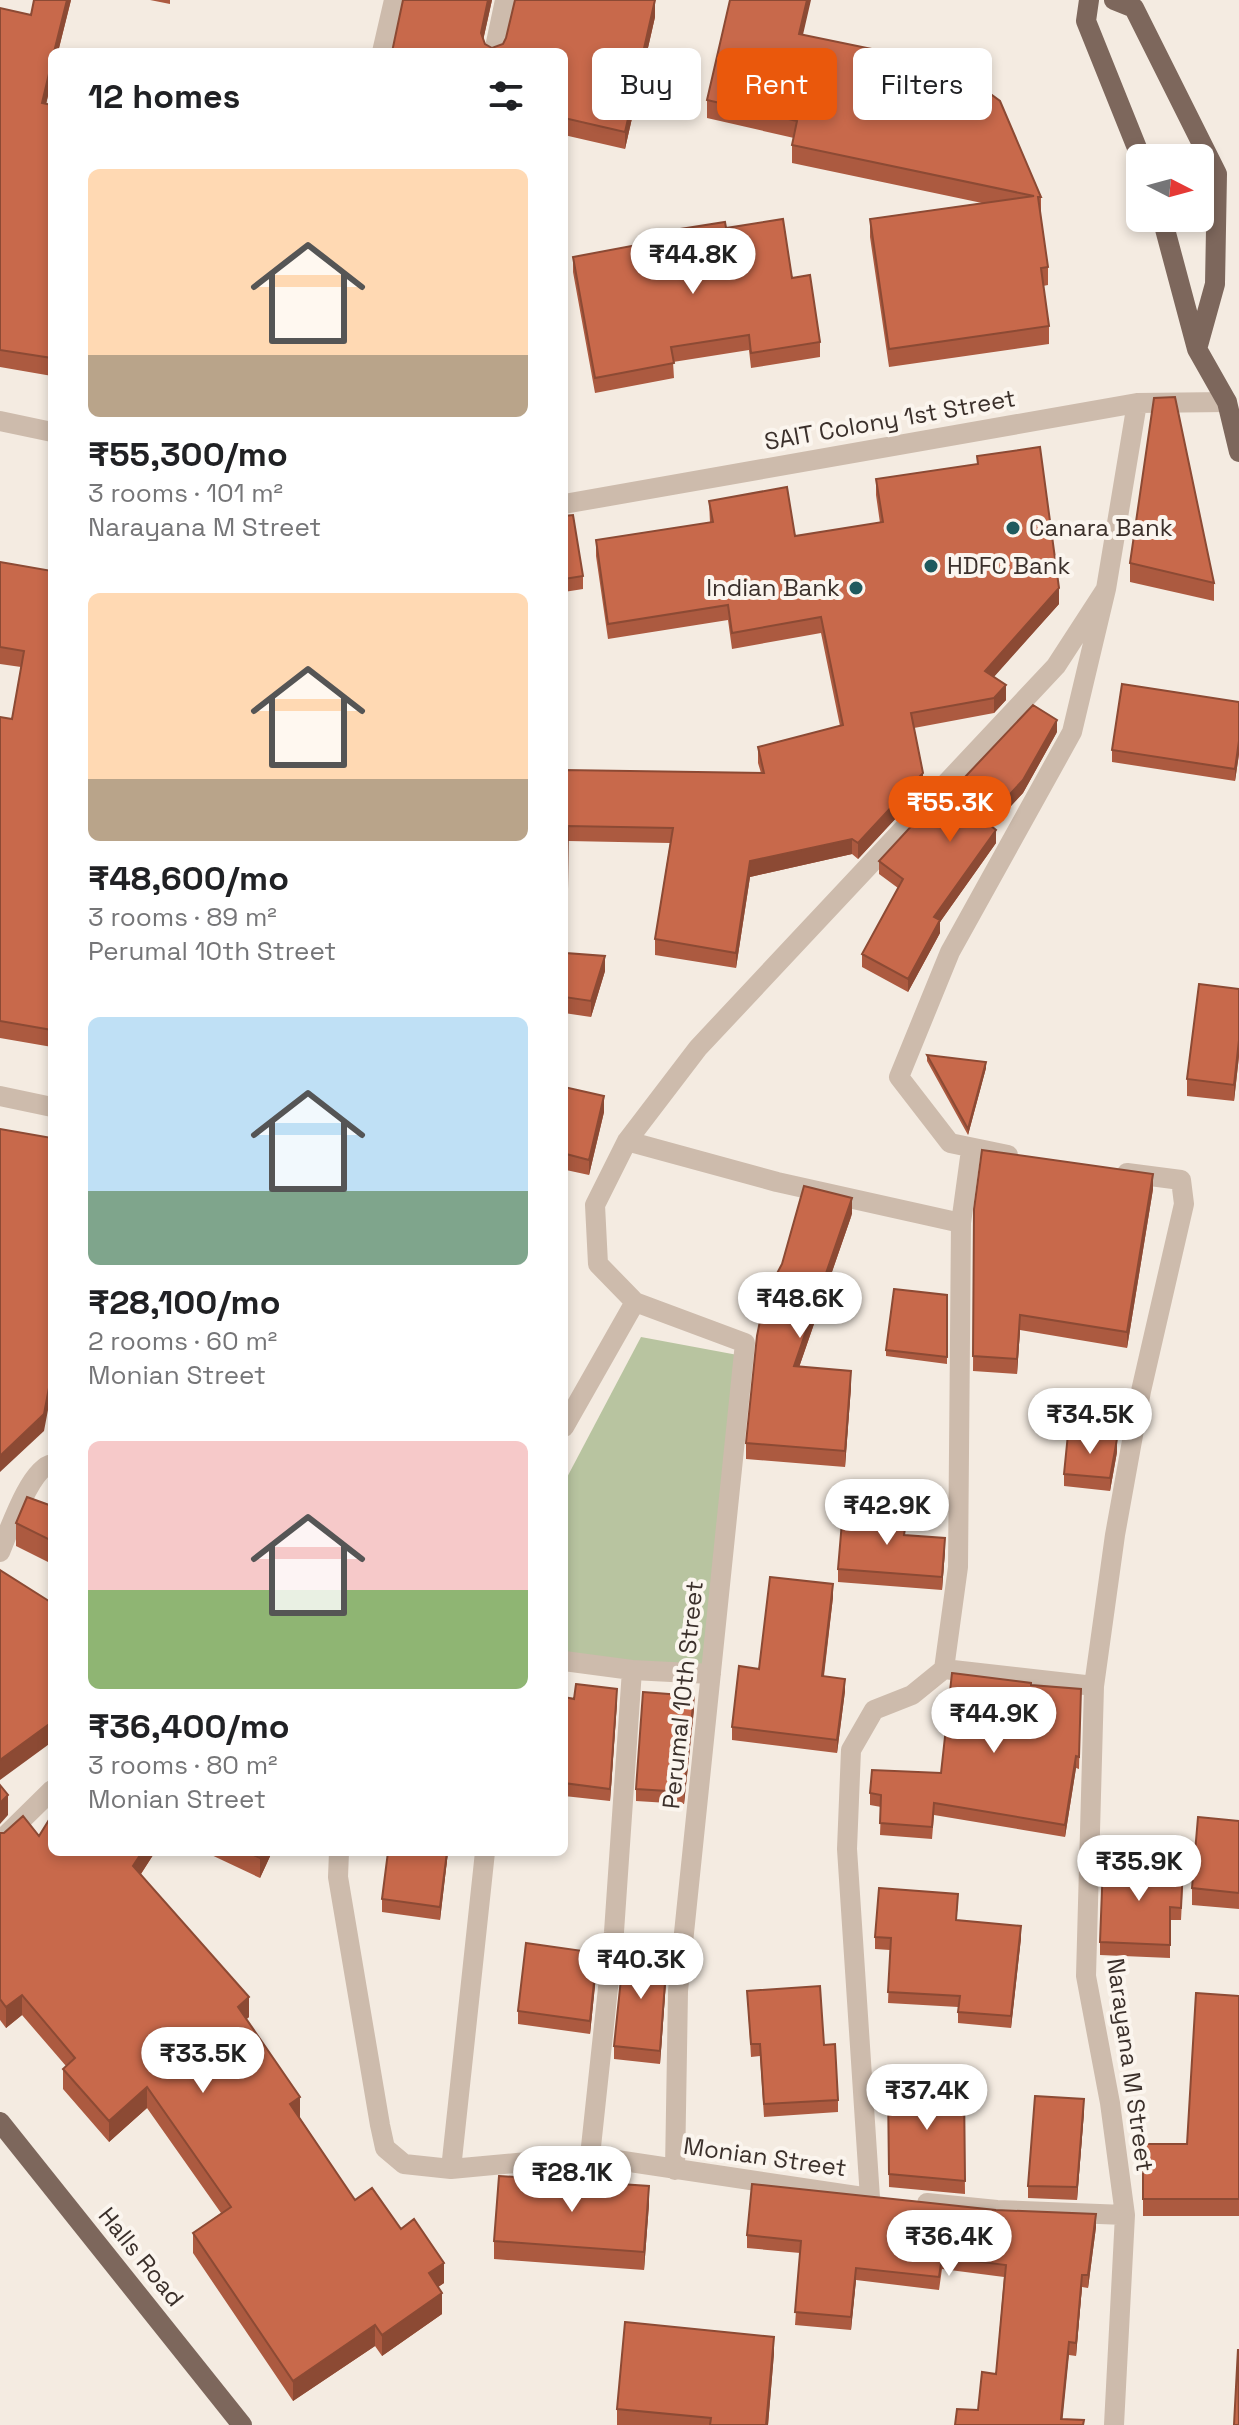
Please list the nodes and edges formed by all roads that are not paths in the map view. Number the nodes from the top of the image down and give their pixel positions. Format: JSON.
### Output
{"nodes":[{"id":1,"x":394,"y":0,"type":"edge"},
{"id":2,"x":505,"y":0,"type":"edge"},
{"id":3,"x":1089,"y":0,"type":"edge"},
{"id":4,"x":1114,"y":0,"type":"edge"},
{"id":5,"x":383,"y":48,"type":"edge"},
{"id":6,"x":495,"y":48,"type":"edge"},
{"id":7,"x":1135,"y":144,"type":"edge"},
{"id":8,"x":1166,"y":232,"type":"edge"},
{"id":9,"x":1197,"y":349,"type":"junction"},
{"id":10,"x":1227,"y":402,"type":"junction"},
{"id":11,"x":1137,"y":403,"type":"junction"},
{"id":12,"x":0,"y":421,"type":"edge"},
{"id":13,"x":48,"y":431,"type":"edge"},
{"id":14,"x":1239,"y":452,"type":"edge"},
{"id":15,"x":568,"y":503,"type":"edge"},
{"id":16,"x":1106,"y":589,"type":"junction"},
{"id":17,"x":0,"y":1096,"type":"edge"},
{"id":18,"x":48,"y":1106,"type":"edge"},
{"id":19,"x":627,"y":1141,"type":"junction"},
{"id":20,"x":971,"y":1150,"type":"junction"},
{"id":21,"x":1029,"y":1158,"type":"edge"},
{"id":22,"x":1102,"y":1169,"type":"edge"},
{"id":23,"x":961,"y":1223,"type":"junction"},
{"id":24,"x":635,"y":1302,"type":"junction"},
{"id":25,"x":568,"y":1420,"type":"edge"},
{"id":26,"x":48,"y":1465,"type":"edge"},
{"id":27,"x":0,"y":1552,"type":"edge"},
{"id":28,"x":568,"y":1662,"type":"edge"},
{"id":29,"x":944,"y":1669,"type":"junction"},
{"id":30,"x":632,"y":1670,"type":"junction"},
{"id":31,"x":711,"y":1674,"type":"junction"},
{"id":32,"x":1094,"y":1686,"type":"junction"},
{"id":33,"x":48,"y":1794,"type":"edge"},
{"id":34,"x":0,"y":1841,"type":"edge"},
{"id":35,"x":339,"y":1856,"type":"edge"},
{"id":36,"x":485,"y":1856,"type":"edge"},
{"id":37,"x":0,"y":2122,"type":"edge"},
{"id":38,"x":590,"y":2156,"type":"junction"},
{"id":39,"x":451,"y":2169,"type":"junction"},
{"id":40,"x":675,"y":2170,"type":"junction"},
{"id":41,"x":886,"y":2199,"type":"junction"},
{"id":42,"x":1125,"y":2215,"type":"junction"},
{"id":43,"x":242,"y":2425,"type":"edge"},
{"id":44,"x":1114,"y":2425,"type":"edge"}],
"edges":[{"from":1,"to":5,"type":"street"},
{"from":2,"to":6,"type":"street"},
{"from":3,"to":7,"type":"main road"},
{"from":4,"to":9,"type":"main road"},
{"from":8,"to":9,"type":"main road"},
{"from":9,"to":10,"type":"main road"},
{"from":10,"to":11,"type":"street","name":"SAIT Colony 1st Street"},
{"from":10,"to":14,"type":"main road"},
{"from":11,"to":15,"type":"street","name":"SAIT Colony 1st Street"},
{"from":11,"to":16,"type":"street"},
{"from":12,"to":13,"type":"street"},
{"from":16,"to":19,"type":"street"},
{"from":16,"to":20,"type":"street"},
{"from":17,"to":18,"type":"street"},
{"from":19,"to":23,"type":"street"},
{"from":19,"to":24,"type":"street"},
{"from":20,"to":21,"type":"street"},
{"from":20,"to":23,"type":"street"},
{"from":22,"to":32,"type":"street","name":"Narayana M Street"},
{"from":23,"to":29,"type":"street"},
{"from":24,"to":25,"type":"street"},
{"from":24,"to":31,"type":"street","name":"Perumal 10th Street"},
{"from":26,"to":27,"type":"street"},
{"from":28,"to":30,"type":"street"},
{"from":29,"to":32,"type":"street"},
{"from":29,"to":41,"type":"street"},
{"from":30,"to":31,"type":"street"},
{"from":30,"to":38,"type":"street"},
{"from":31,"to":40,"type":"street","name":"Perumal 10th Street"},
{"from":32,"to":42,"type":"street","name":"Narayana M Street"},
{"from":33,"to":34,"type":"street"},
{"from":35,"to":39,"type":"street","name":"Monian Street"},
{"from":36,"to":39,"type":"street"},
{"from":37,"to":43,"type":"main road","name":"Halls Road"},
{"from":38,"to":39,"type":"street","name":"Monian Street"},
{"from":38,"to":40,"type":"street","name":"Monian Street"},
{"from":40,"to":41,"type":"street","name":"Monian Street"},
{"from":41,"to":42,"type":"street","name":"Monian Street"},
{"from":42,"to":44,"type":"street","name":"Narayana M Street"}]}
